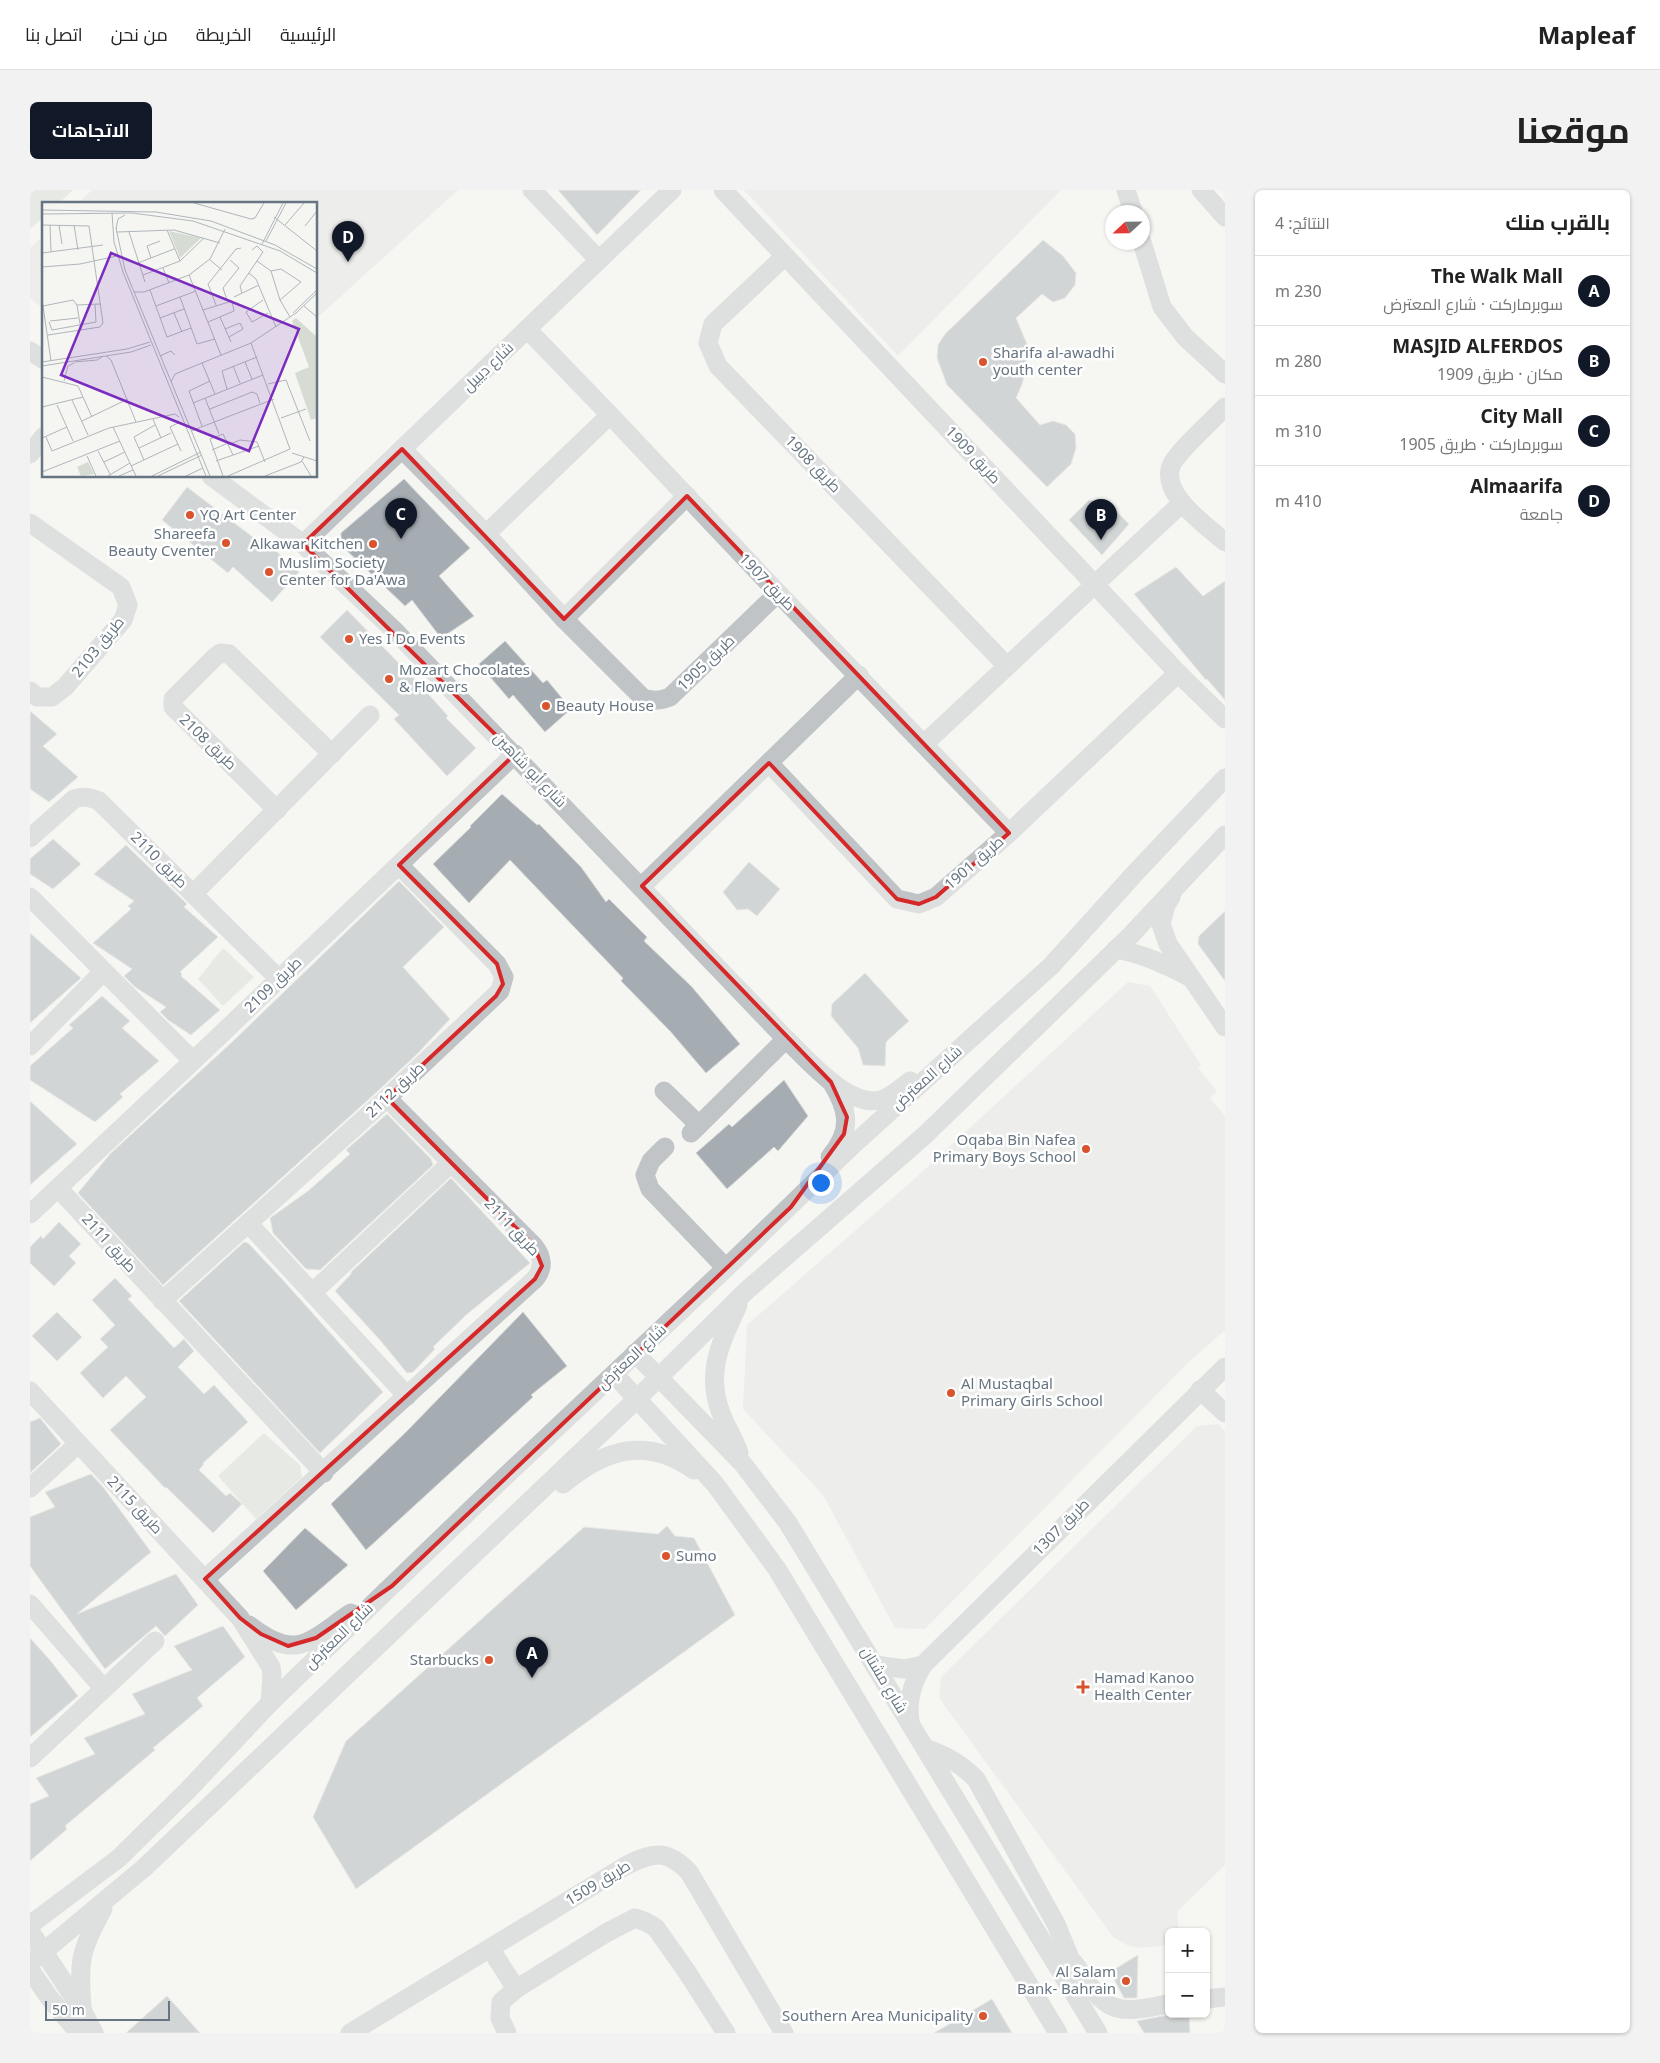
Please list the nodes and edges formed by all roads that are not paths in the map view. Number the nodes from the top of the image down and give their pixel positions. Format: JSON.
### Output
{"nodes":[{"id":1,"x":532,"y":190,"type":"edge"},
{"id":2,"x":672,"y":190,"type":"edge"},
{"id":3,"x":723,"y":190,"type":"edge"},
{"id":4,"x":1126,"y":190,"type":"edge"},
{"id":5,"x":1201,"y":190,"type":"edge"},
{"id":6,"x":1131,"y":205,"type":"edge"},
{"id":7,"x":1225,"y":217,"type":"edge"},
{"id":8,"x":1144,"y":250,"type":"edge"},
{"id":9,"x":785,"y":256,"type":"junction"},
{"id":10,"x":599,"y":260,"type":"junction"},
{"id":11,"x":527,"y":329,"type":"junction"},
{"id":12,"x":30,"y":351,"type":"edge"},
{"id":13,"x":42,"y":359,"type":"edge"},
{"id":14,"x":1225,"y":374,"type":"edge"},
{"id":15,"x":1225,"y":407,"type":"edge"},
{"id":16,"x":610,"y":414,"type":"junction"},
{"id":17,"x":42,"y":439,"type":"edge"},
{"id":18,"x":402,"y":449,"type":"junction"},
{"id":19,"x":30,"y":454,"type":"edge"},
{"id":20,"x":214,"y":478,"type":"edge"},
{"id":21,"x":687,"y":496,"type":"junction"},
{"id":22,"x":1182,"y":503,"type":"junction"},
{"id":23,"x":30,"y":524,"type":"edge"},
{"id":24,"x":486,"y":534,"type":"junction"},
{"id":25,"x":1225,"y":542,"type":"edge"},
{"id":26,"x":303,"y":544,"type":"junction"},
{"id":27,"x":1095,"y":584,"type":"junction"},
{"id":28,"x":778,"y":593,"type":"junction"},
{"id":29,"x":564,"y":619,"type":"junction"},
{"id":30,"x":1007,"y":666,"type":"junction"},
{"id":31,"x":1178,"y":673,"type":"junction"},
{"id":32,"x":859,"y":675,"type":"junction"},
{"id":33,"x":30,"y":691,"type":"edge"},
{"id":34,"x":370,"y":715,"type":"dead end"},
{"id":35,"x":1225,"y":719,"type":"edge"},
{"id":36,"x":924,"y":744,"type":"junction"},
{"id":37,"x":332,"y":754,"type":"junction"},
{"id":38,"x":515,"y":754,"type":"junction"},
{"id":39,"x":769,"y":763,"type":"junction"},
{"id":40,"x":1225,"y":778,"type":"edge"},
{"id":41,"x":277,"y":810,"type":"junction"},
{"id":42,"x":1009,"y":833,"type":"junction"},
{"id":43,"x":1225,"y":835,"type":"edge"},
{"id":44,"x":30,"y":838,"type":"edge"},
{"id":45,"x":399,"y":865,"type":"junction"},
{"id":46,"x":1178,"y":885,"type":"junction"},
{"id":47,"x":642,"y":886,"type":"junction"},
{"id":48,"x":193,"y":894,"type":"junction"},
{"id":49,"x":30,"y":897,"type":"edge"},
{"id":50,"x":1116,"y":949,"type":"junction"},
{"id":51,"x":103,"y":972,"type":"junction"},
{"id":52,"x":1192,"y":978,"type":"junction"},
{"id":53,"x":279,"y":979,"type":"junction"},
{"id":54,"x":987,"y":1023,"type":"junction"},
{"id":55,"x":1225,"y":1028,"type":"edge"},
{"id":56,"x":786,"y":1039,"type":"junction"},
{"id":57,"x":30,"y":1046,"type":"edge"},
{"id":58,"x":193,"y":1061,"type":"junction"},
{"id":59,"x":831,"y":1082,"type":"junction"},
{"id":60,"x":664,"y":1091,"type":"dead end"},
{"id":61,"x":387,"y":1098,"type":"junction"},
{"id":62,"x":665,"y":1147,"type":"dead end"},
{"id":63,"x":451,"y":1163,"type":"junction"},
{"id":64,"x":58,"y":1188,"type":"junction"},
{"id":65,"x":791,"y":1206,"type":"junction"},
{"id":66,"x":30,"y":1214,"type":"edge"},
{"id":67,"x":248,"y":1223,"type":"junction"},
{"id":68,"x":726,"y":1268,"type":"junction"},
{"id":69,"x":745,"y":1292,"type":"junction"},
{"id":70,"x":312,"y":1293,"type":"junction"},
{"id":71,"x":162,"y":1301,"type":"junction"},
{"id":72,"x":635,"y":1354,"type":"junction"},
{"id":73,"x":1225,"y":1367,"type":"edge"},
{"id":74,"x":614,"y":1374,"type":"junction"},
{"id":75,"x":658,"y":1379,"type":"junction"},
{"id":76,"x":1200,"y":1390,"type":"junction"},
{"id":77,"x":30,"y":1391,"type":"edge"},
{"id":78,"x":407,"y":1396,"type":"junction"},
{"id":79,"x":637,"y":1399,"type":"junction"},
{"id":80,"x":1225,"y":1413,"type":"edge"},
{"id":81,"x":78,"y":1444,"type":"junction"},
{"id":82,"x":743,"y":1464,"type":"junction"},
{"id":83,"x":324,"y":1473,"type":"junction"},
{"id":84,"x":715,"y":1484,"type":"junction"},
{"id":85,"x":30,"y":1488,"type":"edge"},
{"id":86,"x":500,"y":1529,"type":"junction"},
{"id":87,"x":205,"y":1579,"type":"junction"},
{"id":88,"x":392,"y":1586,"type":"junction"},
{"id":89,"x":30,"y":1604,"type":"edge"},
{"id":90,"x":240,"y":1618,"type":"junction"},
{"id":91,"x":154,"y":1641,"type":"dead end"},
{"id":92,"x":875,"y":1665,"type":"junction"},
{"id":93,"x":923,"y":1665,"type":"junction"},
{"id":94,"x":104,"y":1688,"type":"junction"},
{"id":95,"x":270,"y":1703,"type":"junction"},
{"id":96,"x":911,"y":1724,"type":"junction"},
{"id":97,"x":924,"y":1748,"type":"junction"},
{"id":98,"x":30,"y":1758,"type":"edge"},
{"id":99,"x":107,"y":1900,"type":"junction"},
{"id":100,"x":30,"y":1925,"type":"edge"},
{"id":101,"x":30,"y":1932,"type":"edge"},
{"id":102,"x":490,"y":1948,"type":"junction"},
{"id":103,"x":37,"y":1958,"type":"edge"},
{"id":104,"x":1070,"y":1958,"type":"junction"},
{"id":105,"x":30,"y":1970,"type":"edge"},
{"id":106,"x":516,"y":1989,"type":"junction"},
{"id":107,"x":1225,"y":1997,"type":"edge"},
{"id":108,"x":30,"y":1999,"type":"edge"},
{"id":109,"x":1210,"y":1999,"type":"edge"},
{"id":110,"x":51,"y":2000,"type":"junction"},
{"id":111,"x":1080,"y":2004,"type":"junction"},
{"id":112,"x":1165,"y":2005,"type":"edge"},
{"id":113,"x":82,"y":2010,"type":"junction"},
{"id":114,"x":776,"y":2030,"type":"edge"},
{"id":115,"x":79,"y":2033,"type":"edge"},
{"id":116,"x":94,"y":2033,"type":"edge"},
{"id":117,"x":350,"y":2033,"type":"edge"},
{"id":118,"x":507,"y":2033,"type":"edge"},
{"id":119,"x":726,"y":2033,"type":"edge"},
{"id":120,"x":1058,"y":2033,"type":"edge"},
{"id":121,"x":1098,"y":2033,"type":"edge"}],
"edges":[{"from":1,"to":10,"type":"street"},
{"from":2,"to":10,"type":"street","name":"شارع ديبيل"},
{"from":3,"to":9,"type":"street","name":"طريق 1909"},
{"from":4,"to":6,"type":"street"},
{"from":5,"to":7,"type":"street"},
{"from":8,"to":14,"type":"street"},
{"from":9,"to":27,"type":"street","name":"طريق 1909"},
{"from":9,"to":30,"type":"street","name":"طريق 1908"},
{"from":10,"to":11,"type":"street","name":"شارع ديبيل"},
{"from":11,"to":16,"type":"street","name":"طريق 1907"},
{"from":11,"to":18,"type":"street","name":"شارع ديبيل"},
{"from":12,"to":13,"type":"street"},
{"from":15,"to":22,"type":"street"},
{"from":16,"to":21,"type":"street","name":"طريق 1907"},
{"from":16,"to":24,"type":"street"},
{"from":17,"to":19,"type":"street"},
{"from":18,"to":24,"type":"street","name":"طريق 1905"},
{"from":18,"to":26,"type":"street","name":"شارع ديبيل"},
{"from":20,"to":26,"type":"street","name":"شارع أبو شاهين"},
{"from":21,"to":28,"type":"street","name":"طريق 1907"},
{"from":21,"to":29,"type":"street"},
{"from":22,"to":25,"type":"street"},
{"from":22,"to":27,"type":"street"},
{"from":23,"to":33,"type":"street","name":"طريق 2103"},
{"from":24,"to":29,"type":"street","name":"طريق 1905"},
{"from":26,"to":38,"type":"street","name":"شارع أبو شاهين"},
{"from":27,"to":30,"type":"street"},
{"from":27,"to":31,"type":"street","name":"طريق 1909"},
{"from":28,"to":29,"type":"street","name":"طريق 1905"},
{"from":28,"to":32,"type":"street","name":"طريق 1907"},
{"from":30,"to":36,"type":"street"},
{"from":31,"to":35,"type":"street","name":"طريق 1909"},
{"from":31,"to":42,"type":"street","name":"طريق 1901"},
{"from":32,"to":36,"type":"street","name":"طريق 1907"},
{"from":32,"to":39,"type":"street"},
{"from":34,"to":37,"type":"street"},
{"from":36,"to":42,"type":"street","name":"طريق 1907"},
{"from":37,"to":41,"type":"street"},
{"from":37,"to":41,"type":"street","name":"طريق 2108"},
{"from":38,"to":45,"type":"street","name":"طريق 2109"},
{"from":38,"to":47,"type":"street","name":"شارع أبو شاهين"},
{"from":39,"to":42,"type":"street","name":"طريق 1901"},
{"from":39,"to":47,"type":"street"},
{"from":40,"to":54,"type":"street","name":"شارع المعترض"},
{"from":41,"to":48,"type":"street"},
{"from":43,"to":46,"type":"street"},
{"from":44,"to":48,"type":"street","name":"طريق 2110"},
{"from":45,"to":53,"type":"street","name":"طريق 2109"},
{"from":45,"to":61,"type":"street","name":"طريق 2112"},
{"from":46,"to":50,"type":"street"},
{"from":46,"to":52,"type":"street"},
{"from":47,"to":56,"type":"street","name":"شارع أبو شاهين"},
{"from":48,"to":53,"type":"street","name":"طريق 2110"},
{"from":49,"to":51,"type":"street"},
{"from":50,"to":52,"type":"street"},
{"from":50,"to":69,"type":"street"},
{"from":51,"to":57,"type":"street"},
{"from":51,"to":58,"type":"street"},
{"from":52,"to":55,"type":"street"},
{"from":53,"to":58,"type":"street","name":"طريق 2109"},
{"from":54,"to":59,"type":"street","name":"شارع أبو شاهين"},
{"from":54,"to":65,"type":"street","name":"شارع المعترض"},
{"from":56,"to":59,"type":"street","name":"شارع أبو شاهين"},
{"from":56,"to":60,"type":"street"},
{"from":58,"to":64,"type":"street","name":"طريق 2109"},
{"from":59,"to":65,"type":"street","name":"شارع أبو شاهين"},
{"from":61,"to":63,"type":"street","name":"طريق 2111"},
{"from":61,"to":67,"type":"street","name":"طريق 2112"},
{"from":62,"to":68,"type":"street"},
{"from":63,"to":70,"type":"street"},
{"from":63,"to":78,"type":"street","name":"طريق 2111"},
{"from":64,"to":66,"type":"street","name":"طريق 2109"},
{"from":64,"to":71,"type":"street","name":"طريق 2111"},
{"from":65,"to":68,"type":"street","name":"شارع المعترض"},
{"from":67,"to":70,"type":"street"},
{"from":67,"to":71,"type":"street","name":"طريق 2112"},
{"from":68,"to":72,"type":"street","name":"شارع المعترض"},
{"from":69,"to":75,"type":"street"},
{"from":69,"to":82,"type":"street"},
{"from":70,"to":78,"type":"street"},
{"from":71,"to":83,"type":"street","name":"طريق 2111"},
{"from":72,"to":74,"type":"street","name":"شارع المعترض"},
{"from":72,"to":75,"type":"street","name":"شارع مشتان"},
{"from":73,"to":76,"type":"street","name":"طريق 1307"},
{"from":74,"to":79,"type":"street"},
{"from":74,"to":88,"type":"street","name":"شارع المعترض"},
{"from":75,"to":79,"type":"street"},
{"from":75,"to":82,"type":"street","name":"شارع مشتان"},
{"from":76,"to":80,"type":"street"},
{"from":76,"to":93,"type":"street","name":"طريق 1307"},
{"from":77,"to":81,"type":"street","name":"طريق 2115"},
{"from":78,"to":83,"type":"street","name":"طريق 2111"},
{"from":79,"to":84,"type":"street"},
{"from":79,"to":86,"type":"street"},
{"from":81,"to":85,"type":"street"},
{"from":81,"to":87,"type":"street","name":"طريق 2115"},
{"from":82,"to":92,"type":"street","name":"شارع مشتان"},
{"from":83,"to":87,"type":"street","name":"طريق 2111"},
{"from":84,"to":86,"type":"street"},
{"from":84,"to":120,"type":"street"},
{"from":86,"to":99,"type":"street"},
{"from":87,"to":90,"type":"street","name":"طريق 2115"},
{"from":88,"to":90,"type":"street","name":"طريق 2115"},
{"from":88,"to":95,"type":"street","name":"شارع المعترض"},
{"from":89,"to":94,"type":"street"},
{"from":90,"to":95,"type":"street","name":"طريق 2115"},
{"from":91,"to":94,"type":"street"},
{"from":92,"to":93,"type":"street"},
{"from":92,"to":96,"type":"street","name":"شارع مشتان"},
{"from":93,"to":96,"type":"street","name":"طريق 1307"},
{"from":94,"to":98,"type":"street"},
{"from":95,"to":100,"type":"street","name":"شارع المعترض"},
{"from":96,"to":97,"type":"street","name":"شارع مشتان"},
{"from":97,"to":104,"type":"street"},
{"from":97,"to":111,"type":"street","name":"شارع مشتان"},
{"from":99,"to":103,"type":"street"},
{"from":99,"to":113,"type":"street"},
{"from":101,"to":103,"type":"street"},
{"from":102,"to":106,"type":"street"},
{"from":102,"to":114,"type":"street","name":"طريق 1509"},
{"from":102,"to":117,"type":"street","name":"طريق 1509"},
{"from":103,"to":113,"type":"street"},
{"from":104,"to":111,"type":"street"},
{"from":104,"to":112,"type":"street"},
{"from":105,"to":110,"type":"street"},
{"from":106,"to":118,"type":"street"},
{"from":106,"to":119,"type":"street"},
{"from":107,"to":109,"type":"street"},
{"from":108,"to":110,"type":"street"},
{"from":110,"to":115,"type":"street"},
{"from":111,"to":121,"type":"street","name":"شارع مشتان"},
{"from":113,"to":116,"type":"street"}]}
